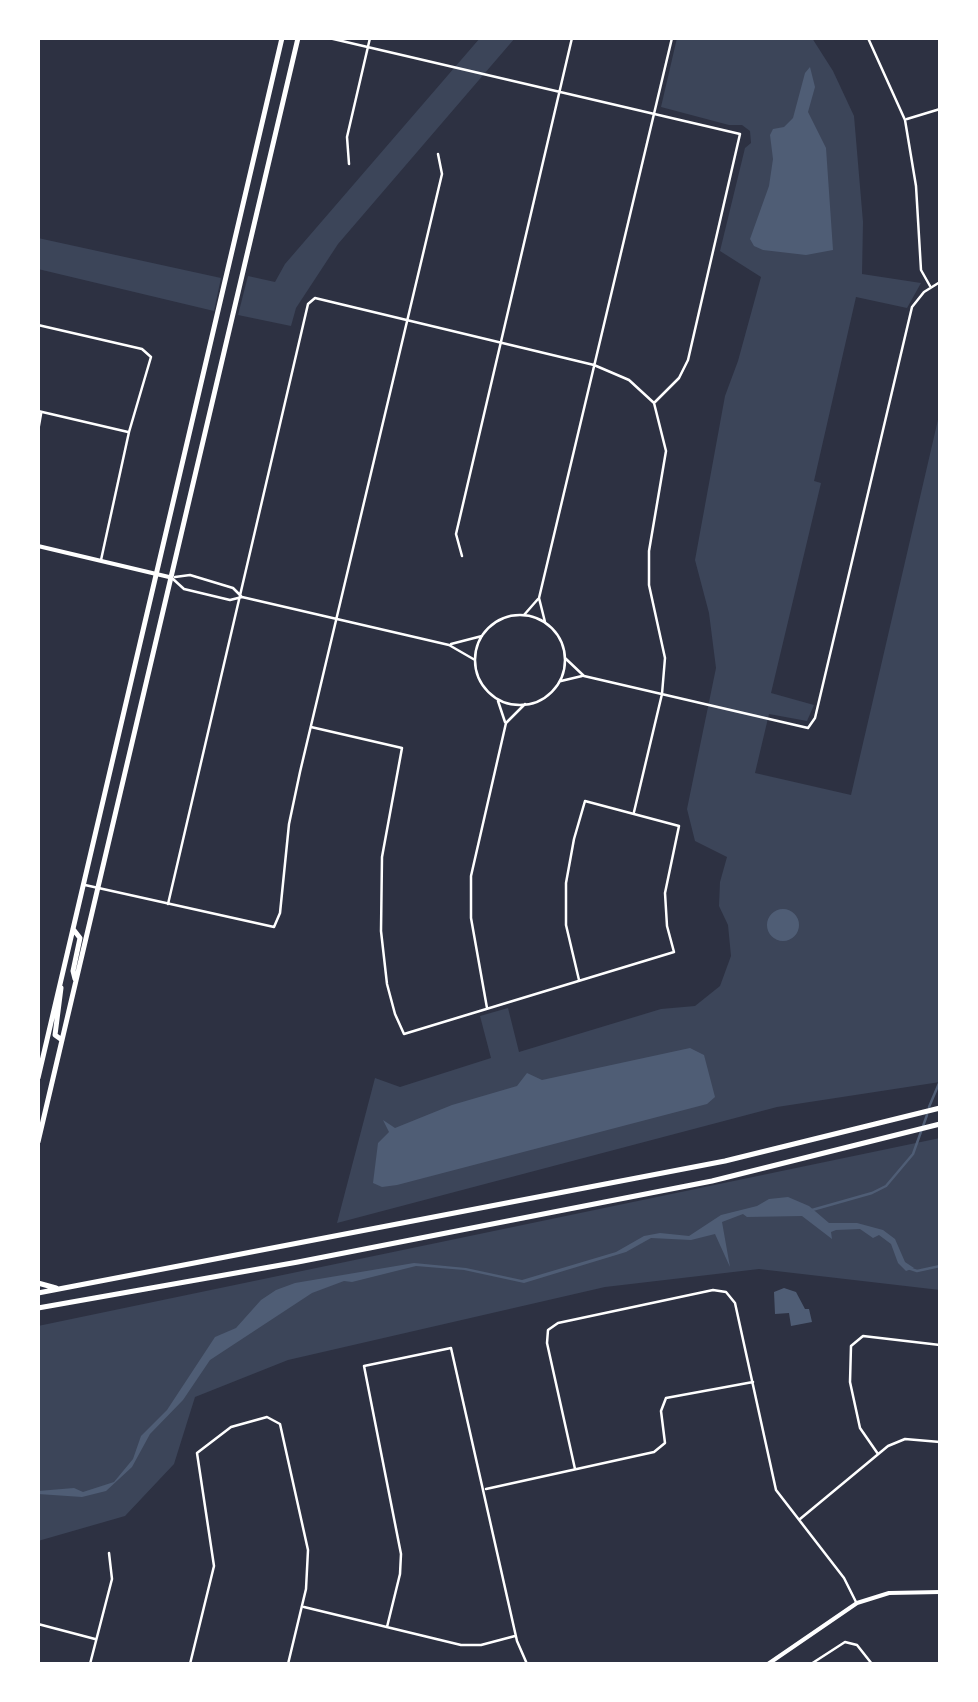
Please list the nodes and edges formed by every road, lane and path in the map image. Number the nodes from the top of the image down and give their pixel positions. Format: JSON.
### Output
{"nodes":[{"id":1,"x":282,"y":38,"type":"edge"},
{"id":2,"x":298,"y":38,"type":"edge"},
{"id":3,"x":328,"y":38,"type":"edge"},
{"id":4,"x":370,"y":38,"type":"edge"},
{"id":5,"x":572,"y":38,"type":"edge"},
{"id":6,"x":672,"y":38,"type":"edge"},
{"id":7,"x":868,"y":38,"type":"edge"},
{"id":8,"x":367,"y":47,"type":"junction"},
{"id":9,"x":559,"y":92,"type":"junction"},
{"id":10,"x":940,"y":109,"type":"edge"},
{"id":11,"x":654,"y":112,"type":"junction"},
{"id":12,"x":905,"y":120,"type":"junction"},
{"id":13,"x":438,"y":154,"type":"dead end"},
{"id":14,"x":349,"y":164,"type":"dead end"},
{"id":15,"x":940,"y":282,"type":"edge"},
{"id":16,"x":930,"y":288,"type":"junction"},
{"id":17,"x":407,"y":321,"type":"junction"},
{"id":18,"x":38,"y":325,"type":"edge"},
{"id":19,"x":502,"y":342,"type":"junction"},
{"id":20,"x":594,"y":365,"type":"junction"},
{"id":21,"x":654,"y":403,"type":"junction"},
{"id":22,"x":40,"y":412,"type":"edge"},
{"id":23,"x":38,"y":430,"type":"edge"},
{"id":24,"x":130,"y":432,"type":"junction"},
{"id":25,"x":38,"y":546,"type":"edge"},
{"id":26,"x":462,"y":556,"type":"dead end"},
{"id":27,"x":101,"y":561,"type":"junction"},
{"id":28,"x":156,"y":574,"type":"junction"},
{"id":29,"x":172,"y":578,"type":"junction"},
{"id":30,"x":242,"y":597,"type":"junction"},
{"id":31,"x":539,"y":598,"type":"junction"},
{"id":32,"x":524,"y":615,"type":"junction"},
{"id":33,"x":337,"y":619,"type":"junction"},
{"id":34,"x":544,"y":622,"type":"junction"},
{"id":35,"x":482,"y":635,"type":"junction"},
{"id":36,"x":450,"y":644,"type":"junction"},
{"id":37,"x":565,"y":658,"type":"junction"},
{"id":38,"x":475,"y":660,"type":"junction"},
{"id":39,"x":584,"y":676,"type":"junction"},
{"id":40,"x":559,"y":682,"type":"junction"},
{"id":41,"x":662,"y":694,"type":"junction"},
{"id":42,"x":497,"y":698,"type":"junction"},
{"id":43,"x":525,"y":704,"type":"junction"},
{"id":44,"x":124,"y":714,"type":"junction"},
{"id":45,"x":138,"y":718,"type":"junction"},
{"id":46,"x":506,"y":723,"type":"junction"},
{"id":47,"x":311,"y":727,"type":"junction"},
{"id":48,"x":113,"y":760,"type":"junction"},
{"id":49,"x":126,"y":763,"type":"junction"},
{"id":50,"x":634,"y":812,"type":"junction"},
{"id":51,"x":84,"y":884,"type":"junction"},
{"id":52,"x":98,"y":888,"type":"junction"},
{"id":53,"x":168,"y":904,"type":"junction"},
{"id":54,"x":72,"y":929,"type":"junction"},
{"id":55,"x":60,"y":980,"type":"junction"},
{"id":56,"x":579,"y":980,"type":"junction"},
{"id":57,"x":76,"y":982,"type":"junction"},
{"id":58,"x":487,"y":1008,"type":"junction"},
{"id":59,"x":62,"y":1040,"type":"junction"},
{"id":60,"x":38,"y":1078,"type":"edge"},
{"id":61,"x":940,"y":1108,"type":"edge"},
{"id":62,"x":940,"y":1124,"type":"edge"},
{"id":63,"x":38,"y":1142,"type":"edge"},
{"id":64,"x":296,"y":1243,"type":"junction"},
{"id":65,"x":298,"y":1262,"type":"junction"},
{"id":66,"x":38,"y":1283,"type":"edge"},
{"id":67,"x":64,"y":1290,"type":"junction"},
{"id":68,"x":38,"y":1293,"type":"edge"},
{"id":69,"x":38,"y":1308,"type":"edge"},
{"id":70,"x":940,"y":1345,"type":"edge"},
{"id":71,"x":752,"y":1382,"type":"junction"},
{"id":72,"x":940,"y":1442,"type":"edge"},
{"id":73,"x":878,"y":1454,"type":"junction"},
{"id":74,"x":575,"y":1469,"type":"junction"},
{"id":75,"x":484,"y":1489,"type":"junction"},
{"id":76,"x":798,"y":1520,"type":"junction"},
{"id":77,"x":109,"y":1553,"type":"dead end"},
{"id":78,"x":940,"y":1592,"type":"edge"},
{"id":79,"x":857,"y":1603,"type":"junction"},
{"id":80,"x":302,"y":1607,"type":"junction"},
{"id":81,"x":38,"y":1624,"type":"edge"},
{"id":82,"x":387,"y":1626,"type":"junction"},
{"id":83,"x":516,"y":1636,"type":"junction"},
{"id":84,"x":96,"y":1640,"type":"junction"},
{"id":85,"x":90,"y":1664,"type":"edge"},
{"id":86,"x":190,"y":1664,"type":"edge"},
{"id":87,"x":288,"y":1664,"type":"edge"},
{"id":88,"x":527,"y":1664,"type":"edge"},
{"id":89,"x":768,"y":1664,"type":"edge"},
{"id":90,"x":812,"y":1664,"type":"edge"},
{"id":91,"x":872,"y":1664,"type":"edge"}],
"edges":[{"from":1,"to":28,"type":"main road"},
{"from":2,"to":29,"type":"main road"},
{"from":3,"to":8,"type":"street"},
{"from":4,"to":8,"type":"street"},
{"from":5,"to":9,"type":"street"},
{"from":6,"to":11,"type":"street"},
{"from":7,"to":12,"type":"street"},
{"from":8,"to":9,"type":"street"},
{"from":8,"to":14,"type":"street"},
{"from":9,"to":11,"type":"street"},
{"from":9,"to":19,"type":"street"},
{"from":10,"to":12,"type":"street"},
{"from":11,"to":20,"type":"street"},
{"from":11,"to":21,"type":"street"},
{"from":12,"to":16,"type":"street"},
{"from":13,"to":17,"type":"street"},
{"from":15,"to":16,"type":"street"},
{"from":16,"to":41,"type":"street"},
{"from":17,"to":19,"type":"street"},
{"from":17,"to":30,"type":"street"},
{"from":17,"to":33,"type":"street"},
{"from":18,"to":24,"type":"street"},
{"from":19,"to":20,"type":"street"},
{"from":19,"to":26,"type":"street"},
{"from":20,"to":21,"type":"street"},
{"from":20,"to":31,"type":"street"},
{"from":21,"to":41,"type":"street"},
{"from":22,"to":23,"type":"street"},
{"from":22,"to":24,"type":"street"},
{"from":24,"to":27,"type":"street"},
{"from":25,"to":27,"type":"street"},
{"from":27,"to":28,"type":"street"},
{"from":28,"to":29,"type":"street"},
{"from":28,"to":44,"type":"main road"},
{"from":29,"to":30,"type":"street"},
{"from":29,"to":30,"type":"street"},
{"from":29,"to":45,"type":"main road"},
{"from":30,"to":33,"type":"street"},
{"from":30,"to":53,"type":"street"},
{"from":31,"to":32,"type":"street"},
{"from":31,"to":34,"type":"street"},
{"from":32,"to":34,"type":"street"},
{"from":32,"to":35,"type":"street"},
{"from":33,"to":36,"type":"street"},
{"from":33,"to":47,"type":"street"},
{"from":34,"to":37,"type":"street"},
{"from":35,"to":36,"type":"street"},
{"from":35,"to":38,"type":"street"},
{"from":36,"to":38,"type":"street"},
{"from":37,"to":39,"type":"street"},
{"from":37,"to":40,"type":"street"},
{"from":38,"to":42,"type":"street"},
{"from":39,"to":40,"type":"street"},
{"from":39,"to":41,"type":"street"},
{"from":40,"to":43,"type":"street"},
{"from":41,"to":50,"type":"street"},
{"from":42,"to":43,"type":"street"},
{"from":42,"to":46,"type":"street"},
{"from":43,"to":46,"type":"street"},
{"from":44,"to":45,"type":"main road"},
{"from":44,"to":48,"type":"main road"},
{"from":45,"to":49,"type":"main road"},
{"from":46,"to":58,"type":"street"},
{"from":47,"to":53,"type":"street"},
{"from":47,"to":58,"type":"street"},
{"from":48,"to":49,"type":"main road"},
{"from":48,"to":51,"type":"main road"},
{"from":49,"to":52,"type":"main road"},
{"from":50,"to":56,"type":"street"},
{"from":50,"to":56,"type":"street"},
{"from":51,"to":52,"type":"street"},
{"from":51,"to":54,"type":"main road"},
{"from":52,"to":53,"type":"street"},
{"from":52,"to":57,"type":"main road"},
{"from":54,"to":55,"type":"main road"},
{"from":54,"to":57,"type":"main road"},
{"from":55,"to":59,"type":"main road"},
{"from":55,"to":60,"type":"main road"},
{"from":56,"to":58,"type":"street"},
{"from":57,"to":59,"type":"main road"},
{"from":59,"to":63,"type":"main road"},
{"from":61,"to":64,"type":"main road"},
{"from":62,"to":65,"type":"main road"},
{"from":64,"to":65,"type":"main road"},
{"from":64,"to":67,"type":"main road"},
{"from":65,"to":69,"type":"main road"},
{"from":66,"to":67,"type":"main road"},
{"from":67,"to":68,"type":"main road"},
{"from":70,"to":73,"type":"street"},
{"from":71,"to":74,"type":"street"},
{"from":71,"to":74,"type":"street"},
{"from":71,"to":76,"type":"street"},
{"from":72,"to":73,"type":"street"},
{"from":73,"to":76,"type":"street"},
{"from":74,"to":75,"type":"street"},
{"from":75,"to":82,"type":"street"},
{"from":75,"to":83,"type":"street"},
{"from":76,"to":79,"type":"street"},
{"from":77,"to":84,"type":"street"},
{"from":78,"to":79,"type":"street"},
{"from":79,"to":89,"type":"street"},
{"from":80,"to":82,"type":"street"},
{"from":80,"to":86,"type":"street"},
{"from":80,"to":87,"type":"street"},
{"from":81,"to":84,"type":"street"},
{"from":82,"to":83,"type":"street"},
{"from":83,"to":88,"type":"street"},
{"from":84,"to":85,"type":"street"},
{"from":90,"to":91,"type":"street"}]}
